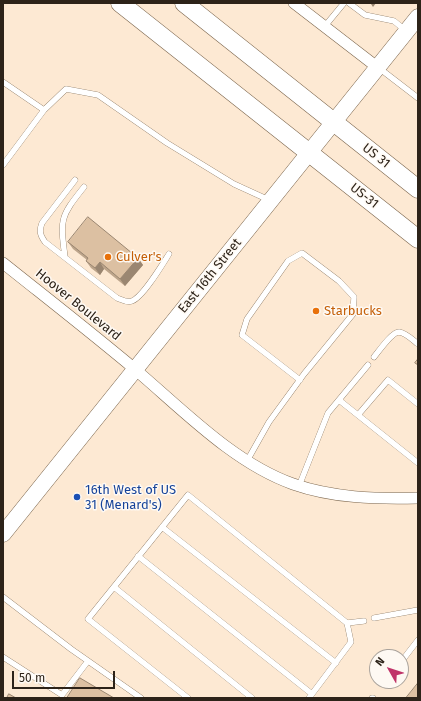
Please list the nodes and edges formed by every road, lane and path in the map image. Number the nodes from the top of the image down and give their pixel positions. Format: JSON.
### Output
{"nodes":[{"id":1,"x":120,"y":3,"type":"edge"},
{"id":2,"x":184,"y":3,"type":"edge"},
{"id":3,"x":294,"y":3,"type":"edge"},
{"id":4,"x":344,"y":3,"type":"edge"},
{"id":5,"x":349,"y":3,"type":"edge"},
{"id":6,"x":418,"y":18,"type":"edge"},
{"id":7,"x":325,"y":26,"type":"junction"},
{"id":8,"x":407,"y":31,"type":"junction"},
{"id":9,"x":377,"y":67,"type":"junction"},
{"id":10,"x":3,"y":82,"type":"edge"},
{"id":11,"x":418,"y":98,"type":"edge"},
{"id":12,"x":44,"y":110,"type":"junction"},
{"id":13,"x":334,"y":123,"type":"junction"},
{"id":14,"x":309,"y":153,"type":"junction"},
{"id":15,"x":3,"y":165,"type":"edge"},
{"id":16,"x":75,"y":180,"type":"dead end"},
{"id":17,"x":84,"y":187,"type":"dead end"},
{"id":18,"x":418,"y":189,"type":"edge"},
{"id":19,"x":271,"y":201,"type":"junction"},
{"id":20,"x":418,"y":239,"type":"edge"},
{"id":21,"x":169,"y":254,"type":"dead end"},
{"id":22,"x":65,"y":257,"type":"junction"},
{"id":23,"x":3,"y":263,"type":"edge"},
{"id":24,"x":418,"y":344,"type":"edge"},
{"id":25,"x":374,"y":357,"type":"dead end"},
{"id":26,"x":368,"y":365,"type":"dead end"},
{"id":27,"x":136,"y":370,"type":"junction"},
{"id":28,"x":300,"y":380,"type":"junction"},
{"id":29,"x":339,"y":400,"type":"junction"},
{"id":30,"x":418,"y":404,"type":"edge"},
{"id":31,"x":358,"y":415,"type":"junction"},
{"id":32,"x":247,"y":461,"type":"junction"},
{"id":33,"x":418,"y":463,"type":"edge"},
{"id":34,"x":299,"y":486,"type":"junction"},
{"id":35,"x":418,"y":498,"type":"edge"},
{"id":36,"x":162,"y":527,"type":"junction"},
{"id":37,"x":3,"y":534,"type":"edge"},
{"id":38,"x":138,"y":556,"type":"junction"},
{"id":39,"x":114,"y":587,"type":"junction"},
{"id":40,"x":3,"y":597,"type":"edge"},
{"id":41,"x":418,"y":610,"type":"edge"},
{"id":42,"x":374,"y":618,"type":"dead end"},
{"id":43,"x":364,"y":621,"type":"dead end"},
{"id":44,"x":347,"y":623,"type":"junction"},
{"id":45,"x":418,"y":640,"type":"edge"},
{"id":46,"x":409,"y":652,"type":"edge"},
{"id":47,"x":3,"y":657,"type":"edge"},
{"id":48,"x":88,"y":661,"type":"junction"},
{"id":49,"x":336,"y":663,"type":"junction"},
{"id":50,"x":310,"y":696,"type":"edge"},
{"id":51,"x":141,"y":698,"type":"edge"},
{"id":52,"x":188,"y":698,"type":"edge"},
{"id":53,"x":252,"y":698,"type":"edge"}],
"edges":[{"from":1,"to":14,"type":"highway","name":"US-31"},
{"from":2,"to":13,"type":"highway","number":"US 31"},
{"from":3,"to":7,"type":"street"},
{"from":4,"to":7,"type":"lane"},
{"from":5,"to":8,"type":"lane"},
{"from":6,"to":8,"type":"main road","name":"East 16th Street"},
{"from":7,"to":9,"type":"street"},
{"from":8,"to":9,"type":"main road","name":"East 16th Street"},
{"from":9,"to":11,"type":"lane"},
{"from":9,"to":13,"type":"main road","name":"East 16th Street"},
{"from":10,"to":12,"type":"lane"},
{"from":12,"to":15,"type":"lane"},
{"from":12,"to":19,"type":"lane"},
{"from":13,"to":14,"type":"main road","name":"East 16th Street"},
{"from":13,"to":18,"type":"highway","name":"US 31","number":"US 31"},
{"from":14,"to":19,"type":"main road","name":"East 16th Street"},
{"from":14,"to":20,"type":"highway","name":"US-31"},
{"from":16,"to":22,"type":"lane"},
{"from":17,"to":22,"type":"lane"},
{"from":19,"to":27,"type":"main road","name":"East 16th Street"},
{"from":21,"to":22,"type":"lane"},
{"from":23,"to":27,"type":"street","name":"Hoover Boulevard"},
{"from":24,"to":25,"type":"lane"},
{"from":26,"to":29,"type":"lane"},
{"from":27,"to":32,"type":"street","name":"Hoover Boulevard"},
{"from":27,"to":37,"type":"main road","name":"East 16th Street"},
{"from":28,"to":28,"type":"lane"},
{"from":28,"to":32,"type":"lane"},
{"from":29,"to":31,"type":"lane"},
{"from":29,"to":34,"type":"lane"},
{"from":30,"to":31,"type":"lane"},
{"from":31,"to":33,"type":"lane"},
{"from":32,"to":34,"type":"street","name":"Hoover Boulevard"},
{"from":34,"to":35,"type":"street","name":"Hoover Boulevard"},
{"from":36,"to":38,"type":"lane"},
{"from":36,"to":44,"type":"lane"},
{"from":36,"to":49,"type":"lane"},
{"from":38,"to":39,"type":"lane"},
{"from":38,"to":50,"type":"lane"},
{"from":39,"to":52,"type":"lane"},
{"from":39,"to":53,"type":"lane"},
{"from":40,"to":48,"type":"lane"},
{"from":41,"to":42,"type":"lane"},
{"from":43,"to":44,"type":"lane"},
{"from":44,"to":49,"type":"lane"},
{"from":45,"to":46,"type":"lane"},
{"from":47,"to":48,"type":"lane"},
{"from":48,"to":51,"type":"lane"},
{"from":49,"to":50,"type":"lane"}]}
